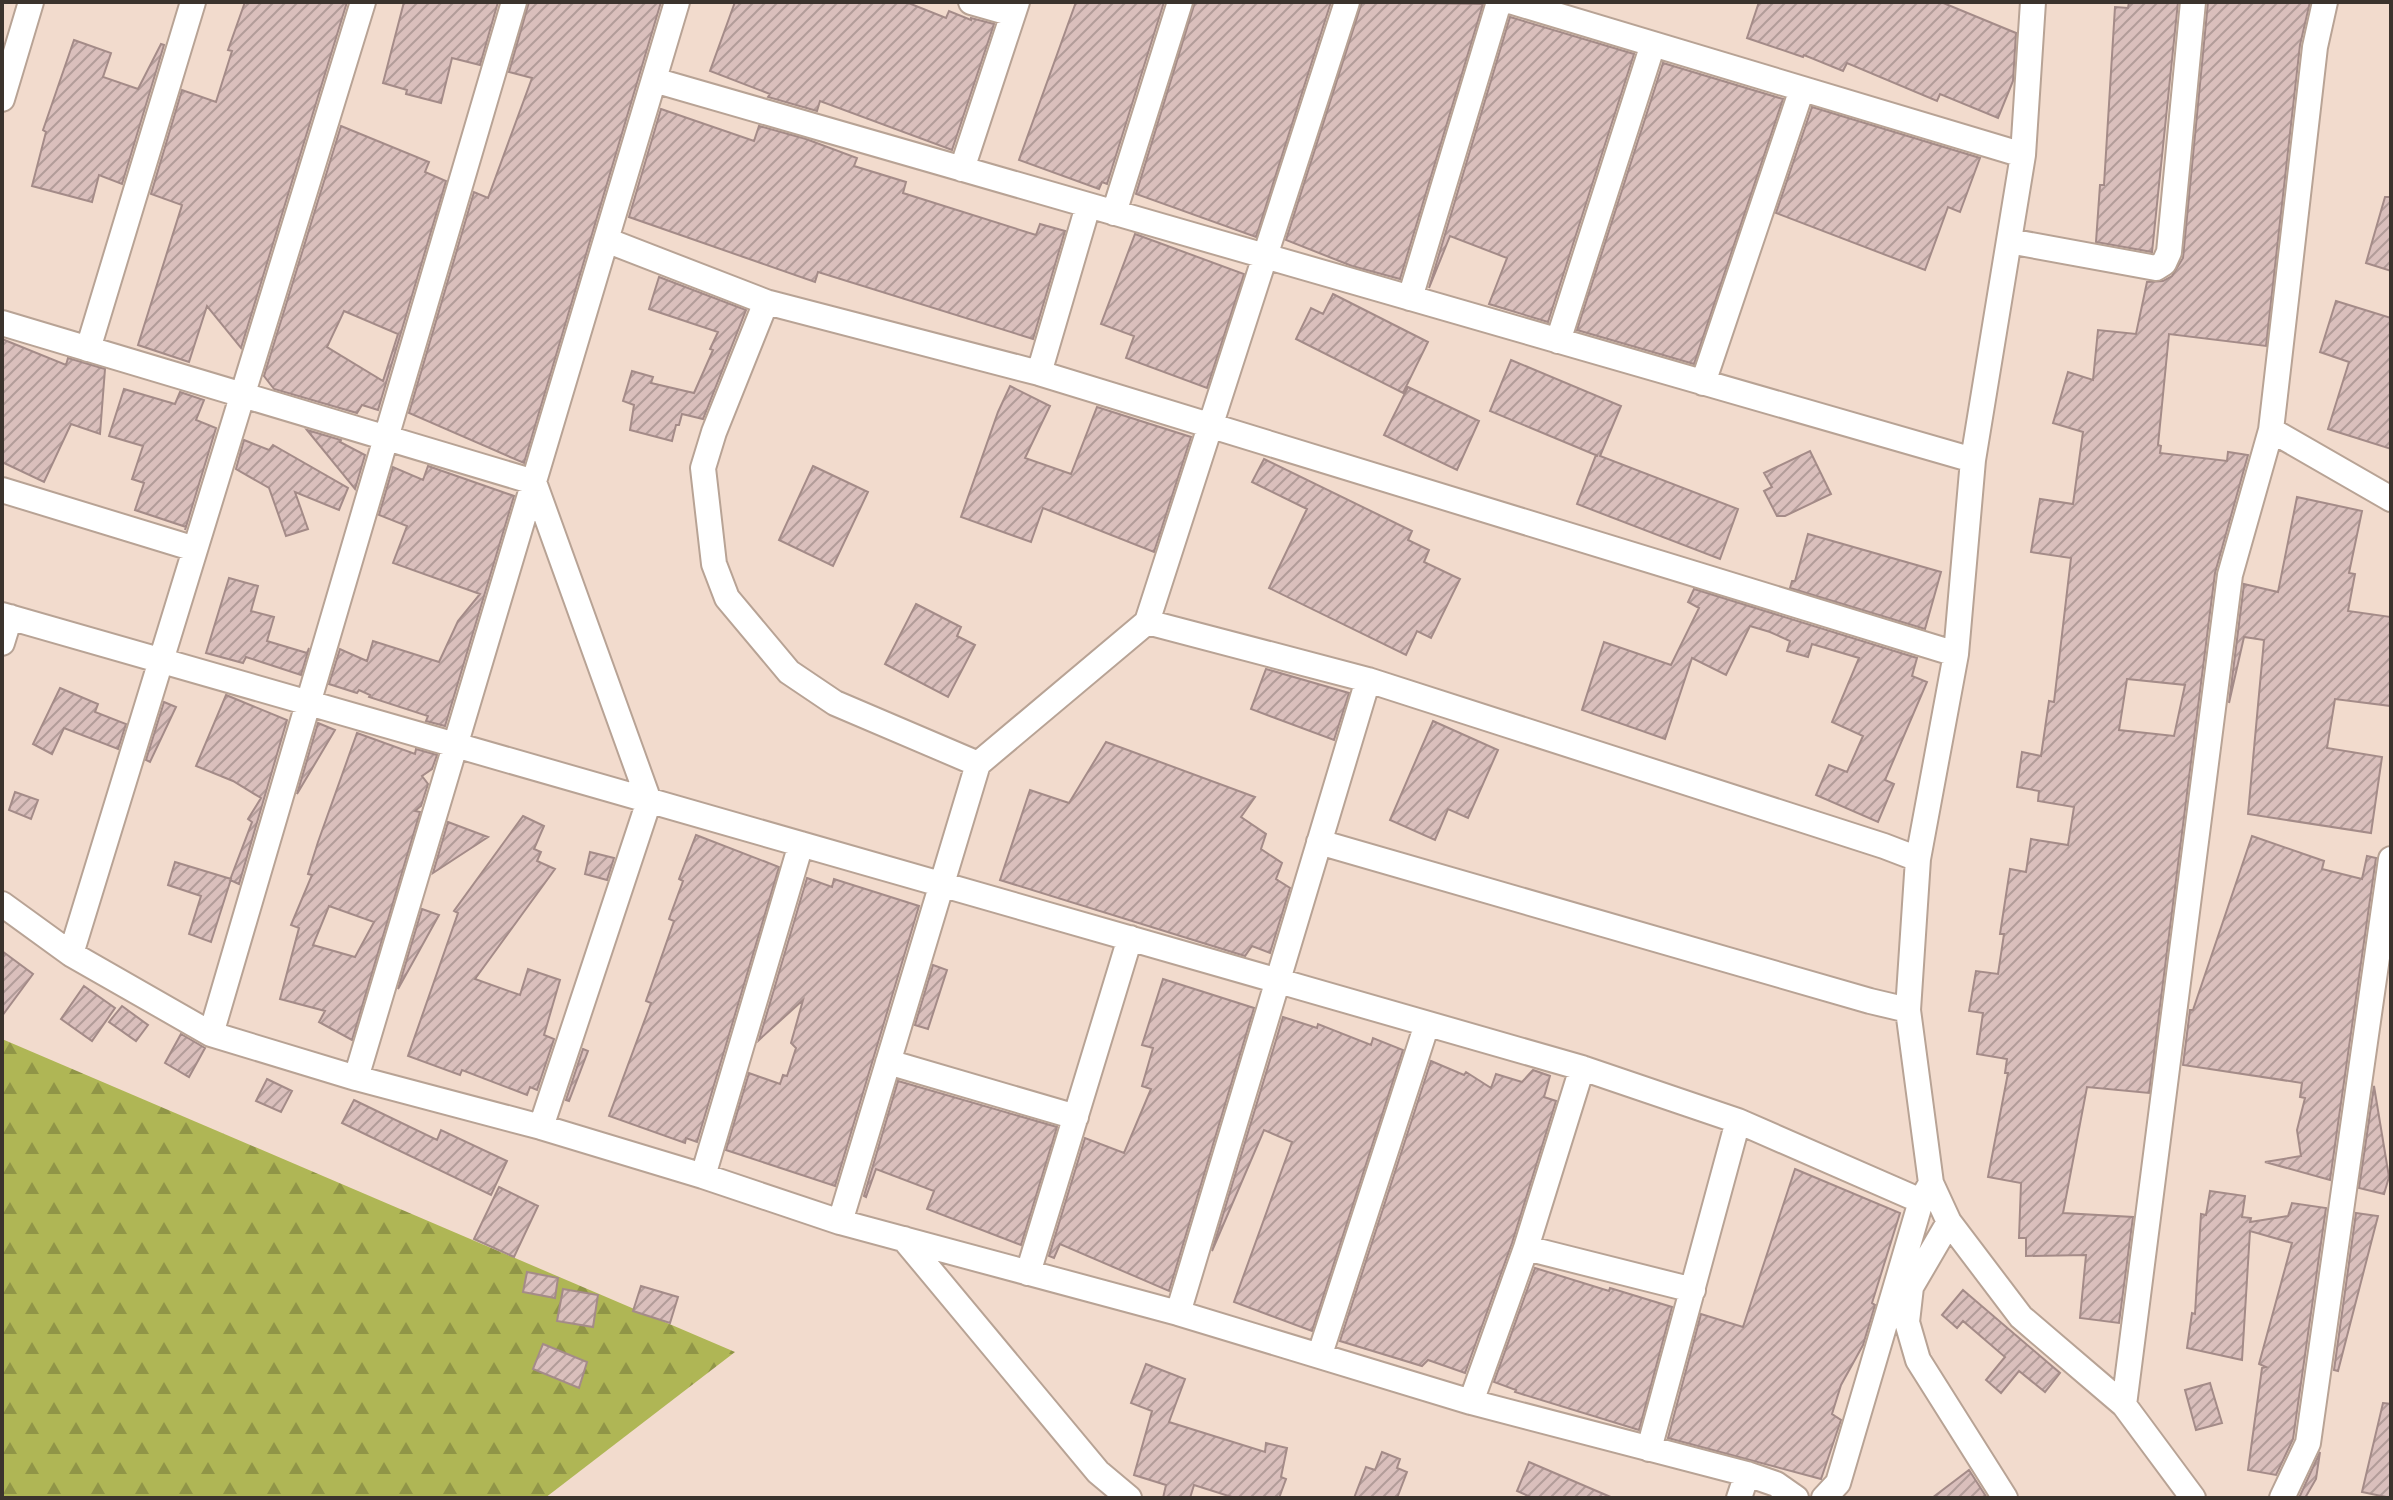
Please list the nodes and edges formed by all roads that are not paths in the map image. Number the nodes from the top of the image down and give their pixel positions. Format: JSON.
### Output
{"nodes":[{"id":1,"x":31,"y":2,"type":"edge"},
{"id":2,"x":193,"y":2,"type":"edge"},
{"id":3,"x":363,"y":2,"type":"edge"},
{"id":4,"x":514,"y":2,"type":"edge"},
{"id":5,"x":677,"y":2,"type":"edge"},
{"id":6,"x":971,"y":2,"type":"edge"},
{"id":7,"x":1180,"y":2,"type":"edge"},
{"id":8,"x":1347,"y":2,"type":"edge"},
{"id":9,"x":1499,"y":2,"type":"edge"},
{"id":10,"x":1513,"y":2,"type":"edge"},
{"id":11,"x":2193,"y":2,"type":"edge"},
{"id":12,"x":2325,"y":2,"type":"edge"},
{"id":13,"x":2029,"y":3,"type":"edge"},
{"id":14,"x":1015,"y":8,"type":"edge"},
{"id":15,"x":1653,"y":44,"type":"junction"},
{"id":16,"x":654,"y":80,"type":"junction"},
{"id":17,"x":1802,"y":89,"type":"junction"},
{"id":18,"x":2,"y":99,"type":"edge"},
{"id":19,"x":2023,"y":155,"type":"junction"},
{"id":20,"x":962,"y":169,"type":"junction"},
{"id":21,"x":1088,"y":206,"type":"junction"},
{"id":22,"x":1114,"y":213,"type":"junction"},
{"id":23,"x":606,"y":240,"type":"junction"},
{"id":24,"x":2009,"y":241,"type":"junction"},
{"id":25,"x":1263,"y":256,"type":"junction"},
{"id":26,"x":1410,"y":298,"type":"junction"},
{"id":27,"x":766,"y":302,"type":"junction"},
{"id":28,"x":2,"y":323,"type":"edge"},
{"id":29,"x":1558,"y":341,"type":"junction"},
{"id":30,"x":88,"y":349,"type":"junction"},
{"id":31,"x":1039,"y":373,"type":"junction"},
{"id":32,"x":1703,"y":383,"type":"junction"},
{"id":33,"x":242,"y":395,"type":"junction"},
{"id":34,"x":1210,"y":426,"type":"junction"},
{"id":35,"x":2271,"y":430,"type":"junction"},
{"id":36,"x":386,"y":438,"type":"junction"},
{"id":37,"x":1973,"y":460,"type":"junction"},
{"id":38,"x":534,"y":482,"type":"junction"},
{"id":39,"x":2,"y":490,"type":"edge"},
{"id":40,"x":2391,"y":499,"type":"edge"},
{"id":41,"x":195,"y":549,"type":"junction"},
{"id":42,"x":6,"y":616,"type":"edge"},
{"id":43,"x":1147,"y":622,"type":"junction"},
{"id":44,"x":2,"y":643,"type":"edge"},
{"id":45,"x":1956,"y":654,"type":"junction"},
{"id":46,"x":161,"y":661,"type":"junction"},
{"id":47,"x":1368,"y":680,"type":"junction"},
{"id":48,"x":309,"y":703,"type":"junction"},
{"id":49,"x":455,"y":745,"type":"junction"},
{"id":50,"x":978,"y":764,"type":"junction"},
{"id":51,"x":649,"y":801,"type":"junction"},
{"id":52,"x":1319,"y":842,"type":"junction"},
{"id":53,"x":801,"y":844,"type":"junction"},
{"id":54,"x":1918,"y":859,"type":"junction"},
{"id":55,"x":2391,"y":859,"type":"edge"},
{"id":56,"x":942,"y":885,"type":"junction"},
{"id":57,"x":2,"y":904,"type":"edge"},
{"id":58,"x":1130,"y":938,"type":"junction"},
{"id":59,"x":71,"y":954,"type":"junction"},
{"id":60,"x":1277,"y":981,"type":"junction"},
{"id":61,"x":1908,"y":1010,"type":"junction"},
{"id":62,"x":1427,"y":1024,"type":"junction"},
{"id":63,"x":211,"y":1034,"type":"junction"},
{"id":64,"x":888,"y":1062,"type":"junction"},
{"id":65,"x":1582,"y":1068,"type":"junction"},
{"id":66,"x":356,"y":1078,"type":"junction"},
{"id":67,"x":1076,"y":1117,"type":"junction"},
{"id":68,"x":1738,"y":1121,"type":"junction"},
{"id":69,"x":541,"y":1127,"type":"junction"},
{"id":70,"x":703,"y":1176,"type":"junction"},
{"id":71,"x":1926,"y":1192,"type":"junction"},
{"id":72,"x":840,"y":1222,"type":"junction"},
{"id":73,"x":1949,"y":1222,"type":"junction"},
{"id":74,"x":904,"y":1239,"type":"junction"},
{"id":75,"x":1526,"y":1248,"type":"junction"},
{"id":76,"x":1028,"y":1273,"type":"junction"},
{"id":77,"x":1693,"y":1290,"type":"junction"},
{"id":78,"x":1178,"y":1313,"type":"junction"},
{"id":79,"x":1320,"y":1354,"type":"junction"},
{"id":80,"x":1471,"y":1402,"type":"junction"},
{"id":81,"x":2124,"y":1405,"type":"junction"},
{"id":82,"x":1649,"y":1449,"type":"junction"},
{"id":83,"x":1747,"y":1474,"type":"junction"},
{"id":84,"x":1129,"y":1498,"type":"edge"},
{"id":85,"x":1739,"y":1498,"type":"edge"},
{"id":86,"x":1796,"y":1498,"type":"edge"},
{"id":87,"x":1824,"y":1498,"type":"edge"},
{"id":88,"x":2005,"y":1498,"type":"edge"},
{"id":89,"x":2193,"y":1498,"type":"edge"},
{"id":90,"x":2282,"y":1498,"type":"edge"}],
"edges":[{"from":1,"to":18,"type":"street"},
{"from":2,"to":30,"type":"street"},
{"from":3,"to":33,"type":"street"},
{"from":4,"to":36,"type":"street"},
{"from":5,"to":16,"type":"street"},
{"from":6,"to":14,"type":"street"},
{"from":7,"to":22,"type":"street"},
{"from":8,"to":25,"type":"street"},
{"from":9,"to":26,"type":"street"},
{"from":10,"to":15,"type":"street"},
{"from":11,"to":24,"type":"street"},
{"from":12,"to":35,"type":"street"},
{"from":13,"to":19,"type":"street"},
{"from":14,"to":20,"type":"street"},
{"from":15,"to":17,"type":"street"},
{"from":15,"to":29,"type":"street"},
{"from":16,"to":20,"type":"street"},
{"from":16,"to":23,"type":"street"},
{"from":17,"to":19,"type":"street"},
{"from":17,"to":32,"type":"street"},
{"from":19,"to":24,"type":"street"},
{"from":20,"to":21,"type":"street"},
{"from":21,"to":22,"type":"street"},
{"from":21,"to":31,"type":"street"},
{"from":22,"to":25,"type":"street"},
{"from":23,"to":27,"type":"street"},
{"from":23,"to":38,"type":"street"},
{"from":24,"to":37,"type":"street"},
{"from":25,"to":26,"type":"street"},
{"from":25,"to":34,"type":"street"},
{"from":26,"to":29,"type":"street"},
{"from":27,"to":31,"type":"street"},
{"from":27,"to":50,"type":"street"},
{"from":28,"to":30,"type":"street"},
{"from":29,"to":32,"type":"street"},
{"from":30,"to":33,"type":"street"},
{"from":31,"to":34,"type":"street"},
{"from":32,"to":37,"type":"street"},
{"from":33,"to":36,"type":"street"},
{"from":33,"to":41,"type":"street"},
{"from":34,"to":43,"type":"street"},
{"from":34,"to":45,"type":"street"},
{"from":35,"to":40,"type":"street"},
{"from":35,"to":81,"type":"street"},
{"from":36,"to":38,"type":"street"},
{"from":36,"to":48,"type":"street"},
{"from":37,"to":45,"type":"street"},
{"from":38,"to":49,"type":"street"},
{"from":38,"to":51,"type":"street"},
{"from":39,"to":41,"type":"street"},
{"from":41,"to":46,"type":"street"},
{"from":42,"to":44,"type":"street"},
{"from":42,"to":46,"type":"street"},
{"from":43,"to":47,"type":"street"},
{"from":43,"to":50,"type":"street"},
{"from":45,"to":54,"type":"street"},
{"from":46,"to":48,"type":"street"},
{"from":46,"to":59,"type":"street"},
{"from":47,"to":52,"type":"street"},
{"from":47,"to":54,"type":"street"},
{"from":48,"to":49,"type":"street"},
{"from":48,"to":63,"type":"street"},
{"from":49,"to":51,"type":"street"},
{"from":49,"to":66,"type":"street"},
{"from":50,"to":56,"type":"street"},
{"from":51,"to":53,"type":"street"},
{"from":51,"to":69,"type":"street"},
{"from":52,"to":60,"type":"street"},
{"from":52,"to":61,"type":"street"},
{"from":53,"to":56,"type":"street"},
{"from":53,"to":70,"type":"street"},
{"from":54,"to":61,"type":"street"},
{"from":55,"to":90,"type":"street"},
{"from":56,"to":58,"type":"street"},
{"from":56,"to":64,"type":"street"},
{"from":57,"to":59,"type":"street"},
{"from":58,"to":60,"type":"street"},
{"from":58,"to":67,"type":"street"},
{"from":59,"to":63,"type":"street"},
{"from":60,"to":62,"type":"street"},
{"from":60,"to":78,"type":"street"},
{"from":61,"to":71,"type":"street"},
{"from":62,"to":65,"type":"street"},
{"from":62,"to":79,"type":"street"},
{"from":63,"to":66,"type":"street"},
{"from":64,"to":67,"type":"street"},
{"from":64,"to":72,"type":"street"},
{"from":65,"to":68,"type":"street"},
{"from":65,"to":75,"type":"street"},
{"from":66,"to":69,"type":"street"},
{"from":67,"to":76,"type":"street"},
{"from":68,"to":71,"type":"street"},
{"from":68,"to":77,"type":"street"},
{"from":69,"to":70,"type":"street"},
{"from":70,"to":72,"type":"street"},
{"from":71,"to":73,"type":"street"},
{"from":71,"to":87,"type":"street"},
{"from":72,"to":74,"type":"street"},
{"from":73,"to":81,"type":"street"},
{"from":73,"to":88,"type":"street"},
{"from":74,"to":76,"type":"street"},
{"from":74,"to":84,"type":"street"},
{"from":75,"to":77,"type":"street"},
{"from":75,"to":80,"type":"street"},
{"from":76,"to":78,"type":"street"},
{"from":77,"to":82,"type":"street"},
{"from":78,"to":79,"type":"street"},
{"from":79,"to":80,"type":"street"},
{"from":80,"to":82,"type":"street"},
{"from":81,"to":89,"type":"street"},
{"from":82,"to":83,"type":"street"},
{"from":83,"to":85,"type":"street"},
{"from":83,"to":86,"type":"street"}]}
